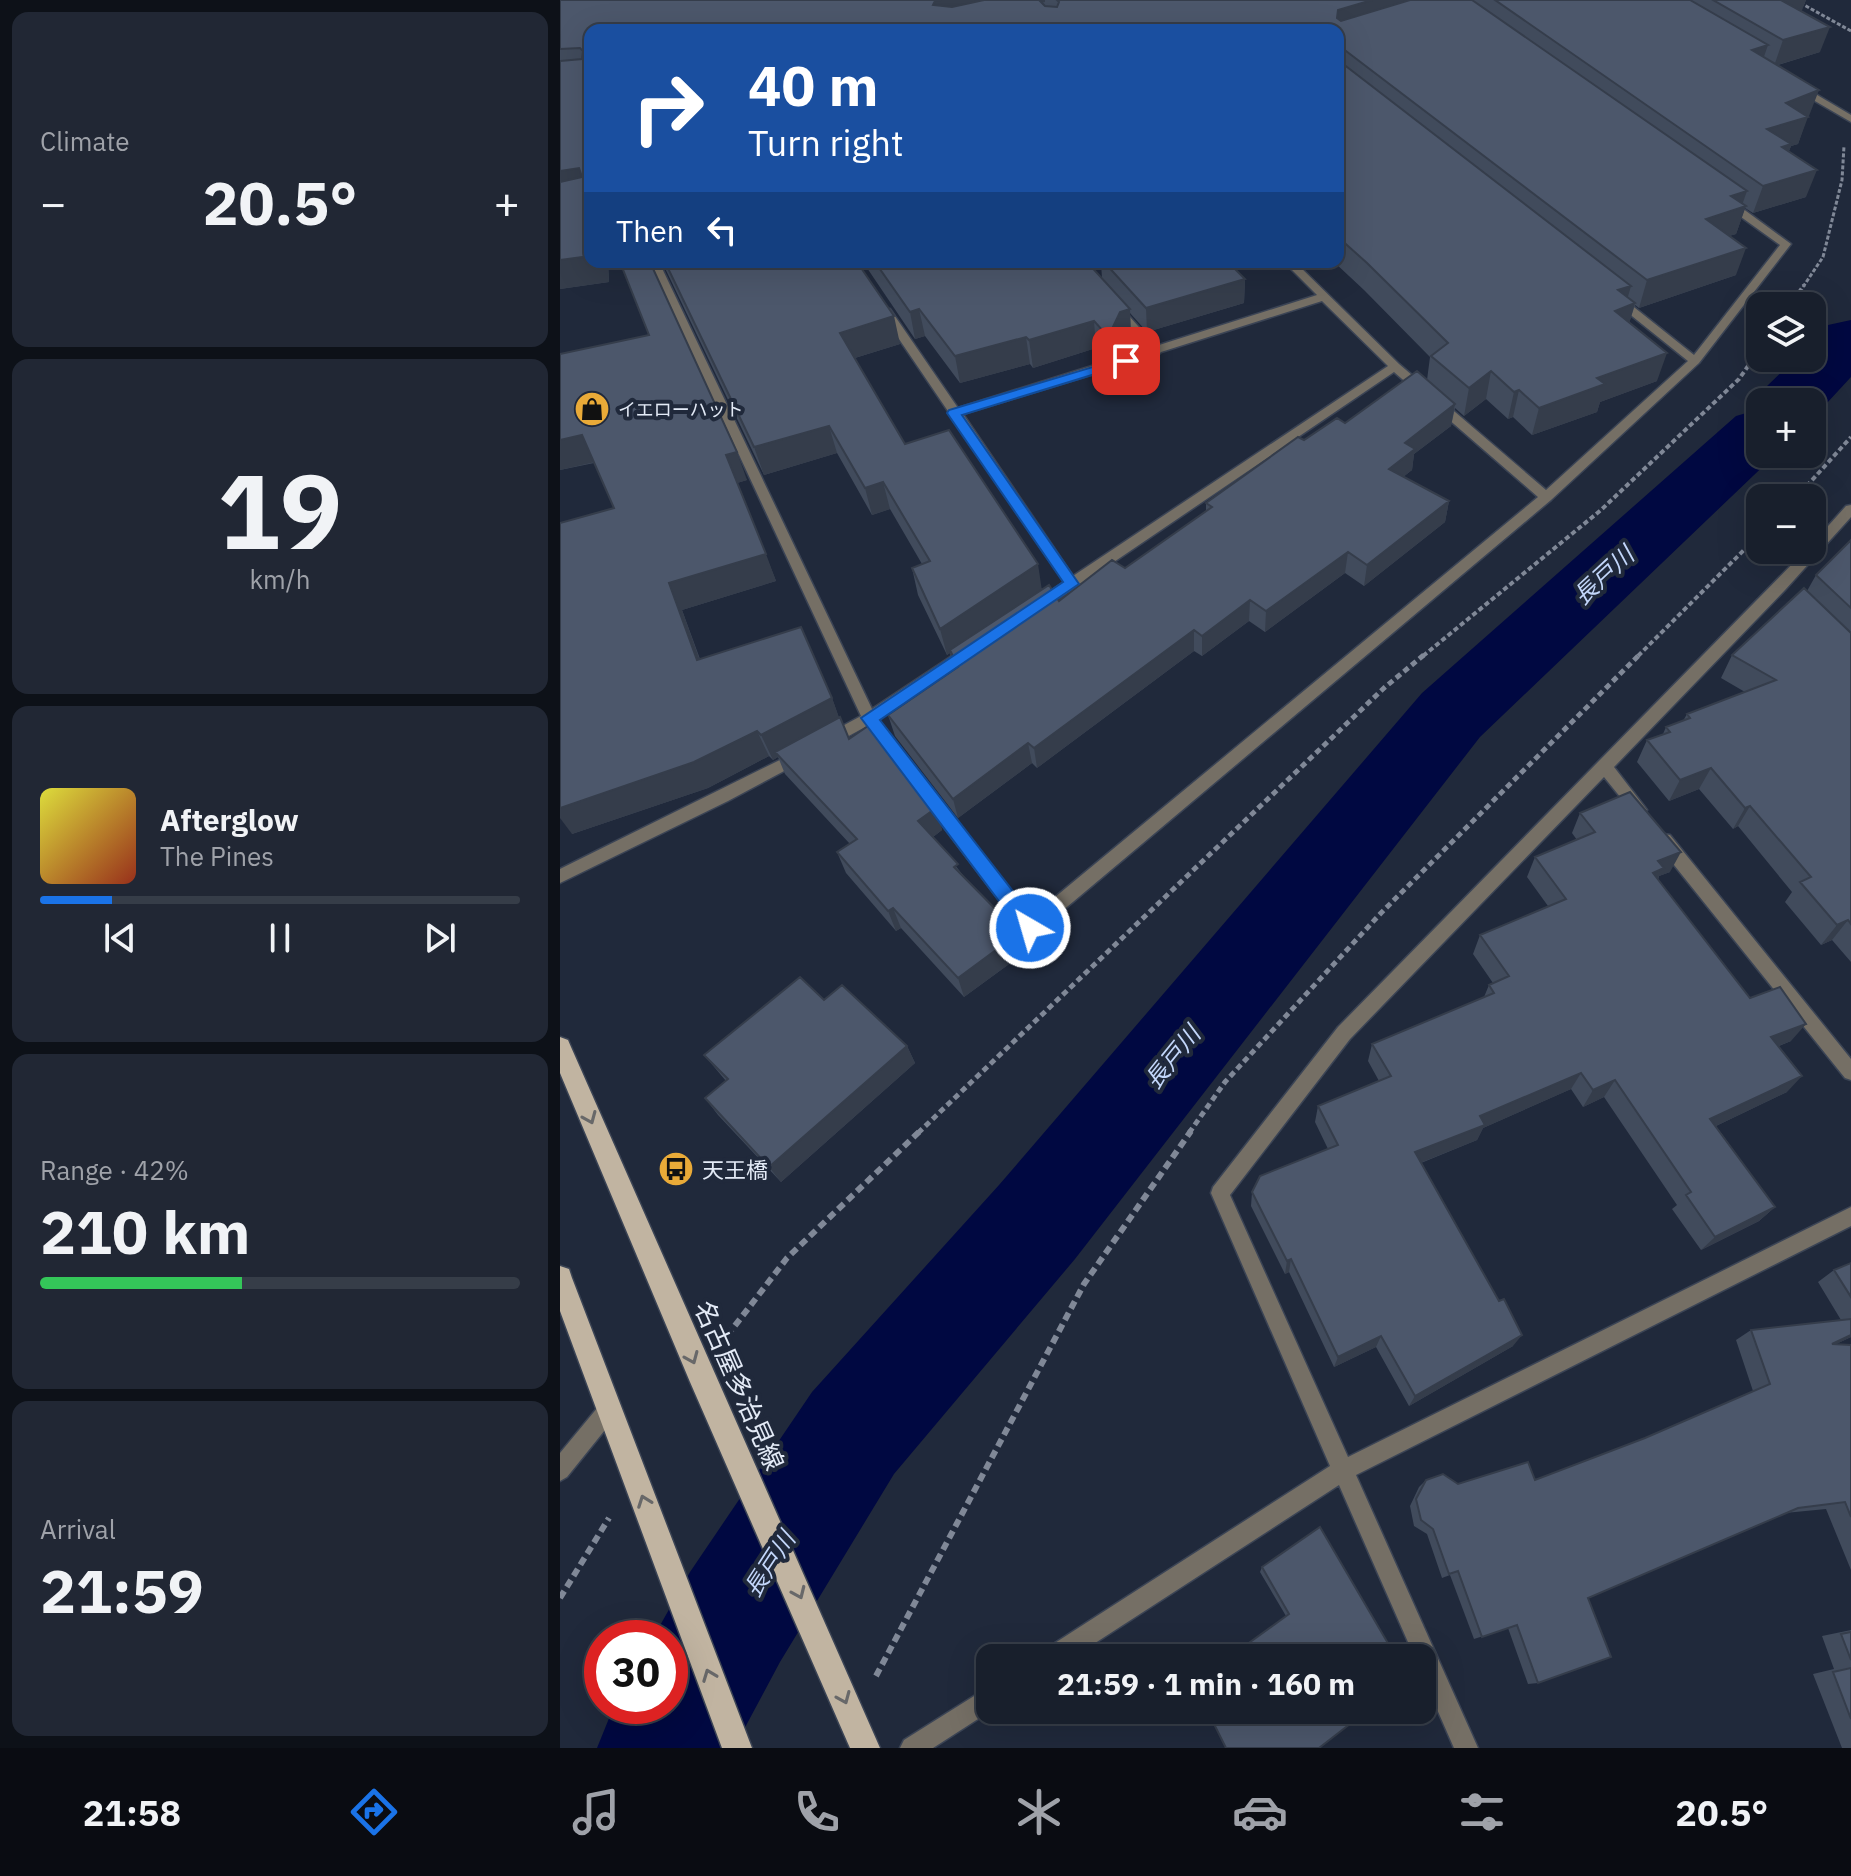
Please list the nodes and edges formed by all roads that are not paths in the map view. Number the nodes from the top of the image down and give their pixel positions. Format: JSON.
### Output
{"nodes":[{"id":1,"x":1791,"y":84,"type":"edge"},
{"id":2,"x":1848,"y":118,"type":"edge"},
{"id":3,"x":1722,"y":198,"type":"edge"},
{"id":4,"x":657,"y":268,"type":"edge"},
{"id":5,"x":1295,"y":268,"type":"edge"},
{"id":6,"x":1609,"y":293,"type":"edge"},
{"id":7,"x":1104,"y":296,"type":"edge"},
{"id":8,"x":1323,"y":297,"type":"junction"},
{"id":9,"x":879,"y":300,"type":"edge"},
{"id":10,"x":1155,"y":352,"type":"junction"},
{"id":11,"x":1695,"y":361,"type":"junction"},
{"id":12,"x":1395,"y":366,"type":"junction"},
{"id":13,"x":954,"y":413,"type":"junction"},
{"id":14,"x":1546,"y":497,"type":"junction"},
{"id":15,"x":1851,"y":509,"type":"edge"},
{"id":16,"x":1072,"y":584,"type":"junction"},
{"id":17,"x":1021,"y":617,"type":"edge"},
{"id":18,"x":983,"y":643,"type":"edge"},
{"id":19,"x":869,"y":718,"type":"junction"},
{"id":20,"x":1605,"y":767,"type":"junction"},
{"id":21,"x":560,"y":876,"type":"edge"},
{"id":22,"x":560,"y":1047,"type":"edge"},
{"id":23,"x":1851,"y":1072,"type":"edge"},
{"id":24,"x":1851,"y":1216,"type":"edge"},
{"id":25,"x":560,"y":1278,"type":"edge"},
{"id":26,"x":610,"y":1408,"type":"junction"},
{"id":27,"x":1345,"y":1469,"type":"junction"},
{"id":28,"x":560,"y":1470,"type":"edge"},
{"id":29,"x":1074,"y":1644,"type":"edge"},
{"id":30,"x":976,"y":1707,"type":"edge"},
{"id":31,"x":737,"y":1748,"type":"edge"},
{"id":32,"x":865,"y":1748,"type":"edge"},
{"id":33,"x":912,"y":1748,"type":"edge"},
{"id":34,"x":1466,"y":1748,"type":"edge"}],
"edges":[{"from":1,"to":2,"type":"street"},
{"from":3,"to":11,"type":"street"},
{"from":4,"to":19,"type":"street"},
{"from":5,"to":8,"type":"street"},
{"from":6,"to":11,"type":"street"},
{"from":7,"to":10,"type":"street"},
{"from":8,"to":10,"type":"street"},
{"from":8,"to":12,"type":"street"},
{"from":9,"to":13,"type":"street"},
{"from":10,"to":13,"type":"street"},
{"from":11,"to":14,"type":"street"},
{"from":12,"to":14,"type":"street"},
{"from":12,"to":16,"type":"street"},
{"from":13,"to":16,"type":"street"},
{"from":14,"to":19,"type":"street"},
{"from":15,"to":20,"type":"street"},
{"from":16,"to":17,"type":"street"},
{"from":18,"to":19,"type":"street"},
{"from":19,"to":21,"type":"street"},
{"from":20,"to":23,"type":"street"},
{"from":20,"to":27,"type":"street"},
{"from":22,"to":32,"type":"main road","name":"名古屋多治見線","one_way":true},
{"from":24,"to":27,"type":"street"},
{"from":25,"to":26,"type":"main road"},
{"from":26,"to":28,"type":"street"},
{"from":31,"to":26,"type":"main road","one_way":true},
{"from":27,"to":29,"type":"street"},
{"from":27,"to":34,"type":"street"},
{"from":30,"to":33,"type":"street"}]}
